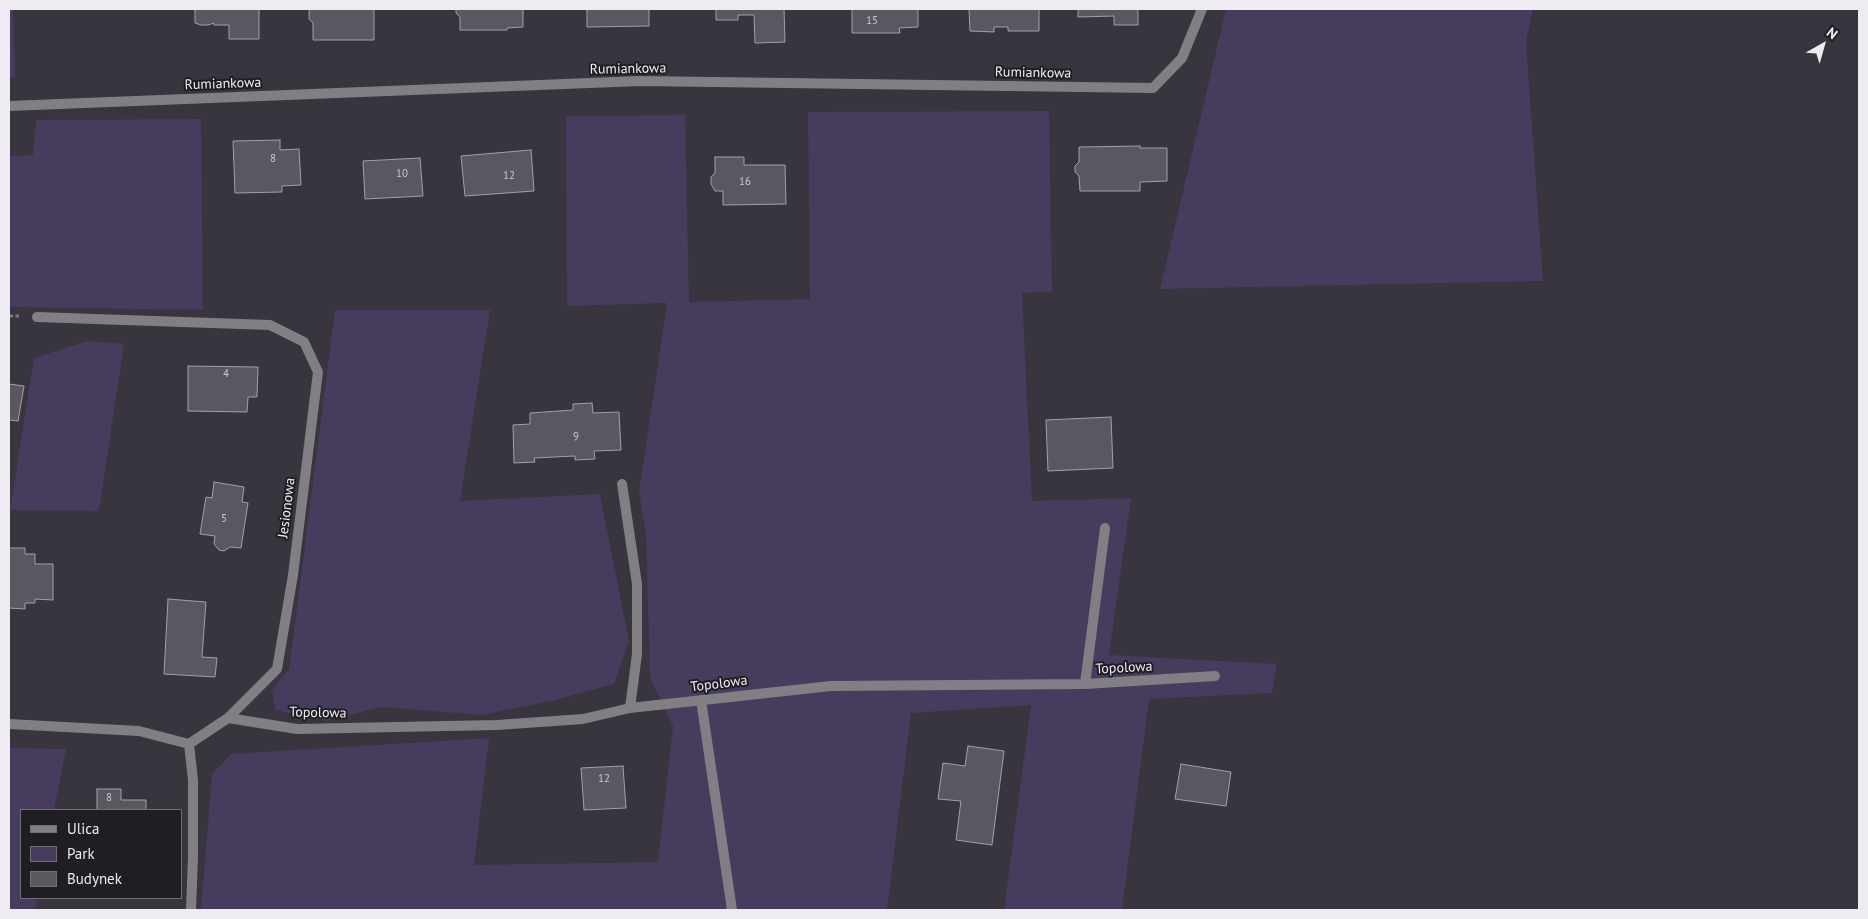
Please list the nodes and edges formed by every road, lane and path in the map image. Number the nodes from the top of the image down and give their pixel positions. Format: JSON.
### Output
{"nodes":[{"id":1,"x":1202,"y":9,"type":"edge"},
{"id":2,"x":9,"y":106,"type":"edge"},
{"id":3,"x":37,"y":317,"type":"dead end"},
{"id":4,"x":622,"y":484,"type":"dead end"},
{"id":5,"x":1105,"y":528,"type":"dead end"},
{"id":6,"x":1215,"y":676,"type":"dead end"},
{"id":7,"x":1085,"y":684,"type":"junction"},
{"id":8,"x":701,"y":700,"type":"junction"},
{"id":9,"x":630,"y":708,"type":"junction"},
{"id":10,"x":228,"y":718,"type":"junction"},
{"id":11,"x":9,"y":724,"type":"edge"},
{"id":12,"x":190,"y":744,"type":"junction"},
{"id":13,"x":191,"y":910,"type":"edge"},
{"id":14,"x":732,"y":910,"type":"edge"}],
"edges":[{"from":1,"to":2,"type":"street","name":"Rumiankowa"},
{"from":3,"to":10,"type":"street","name":"Jesionowa"},
{"from":4,"to":9,"type":"street"},
{"from":5,"to":7,"type":"street"},
{"from":6,"to":7,"type":"street","name":"Topolowa"},
{"from":7,"to":8,"type":"street","name":"Topolowa"},
{"from":8,"to":9,"type":"street","name":"Topolowa"},
{"from":8,"to":14,"type":"street"},
{"from":9,"to":10,"type":"street","name":"Topolowa"},
{"from":10,"to":12,"type":"street","name":"Jesionowa"},
{"from":11,"to":12,"type":"street"},
{"from":12,"to":13,"type":"street"}]}
